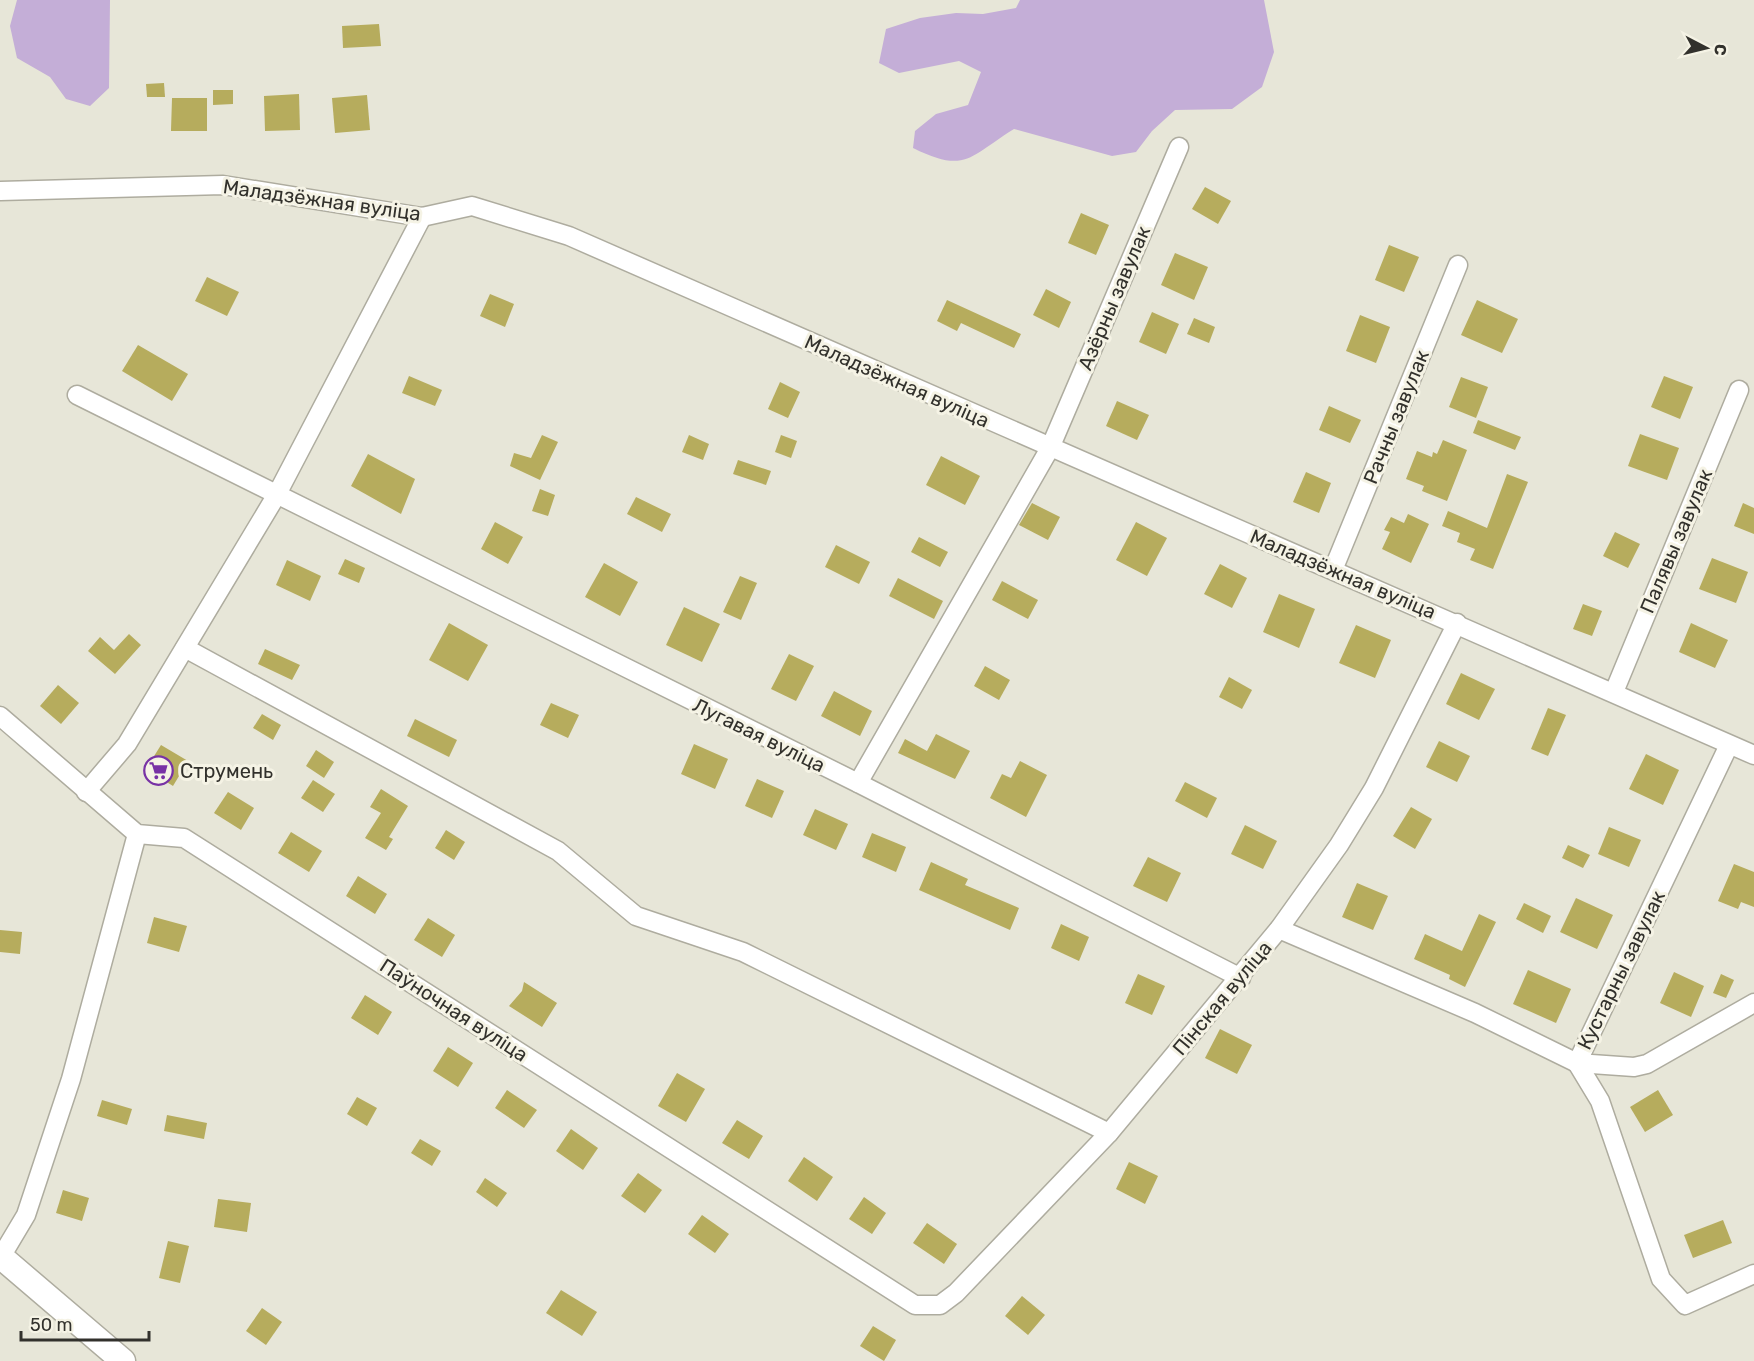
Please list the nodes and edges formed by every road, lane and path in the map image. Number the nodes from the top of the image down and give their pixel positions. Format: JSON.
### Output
{"nodes":[{"id":1,"x":1179,"y":147,"type":"dead end"},
{"id":2,"x":0,"y":191,"type":"edge"},
{"id":3,"x":422,"y":217,"type":"junction"},
{"id":4,"x":1458,"y":265,"type":"dead end"},
{"id":5,"x":1739,"y":390,"type":"dead end"},
{"id":6,"x":77,"y":395,"type":"dead end"},
{"id":7,"x":1050,"y":448,"type":"junction"},
{"id":8,"x":276,"y":496,"type":"junction"},
{"id":9,"x":1333,"y":570,"type":"junction"},
{"id":10,"x":1457,"y":624,"type":"junction"},
{"id":11,"x":185,"y":648,"type":"junction"},
{"id":12,"x":1614,"y":692,"type":"junction"},
{"id":13,"x":0,"y":716,"type":"edge"},
{"id":14,"x":1729,"y":745,"type":"junction"},
{"id":15,"x":1754,"y":755,"type":"edge"},
{"id":16,"x":858,"y":783,"type":"junction"},
{"id":17,"x":86,"y":792,"type":"junction"},
{"id":18,"x":137,"y":834,"type":"junction"},
{"id":19,"x":1279,"y":929,"type":"junction"},
{"id":20,"x":1241,"y":978,"type":"junction"},
{"id":21,"x":1754,"y":1003,"type":"edge"},
{"id":22,"x":1577,"y":1063,"type":"junction"},
{"id":23,"x":1109,"y":1133,"type":"junction"},
{"id":24,"x":1,"y":1257,"type":"edge"},
{"id":25,"x":1754,"y":1274,"type":"edge"},
{"id":26,"x":915,"y":1305,"type":"joint"},
{"id":27,"x":123,"y":1361,"type":"edge"}],
"edges":[{"from":1,"to":7,"type":"street","name":"Азёрны завулак"},
{"from":2,"to":3,"type":"street","name":"Маладзёжная вуліца"},
{"from":3,"to":7,"type":"street","name":"Маладзёжная вуліца"},
{"from":3,"to":8,"type":"street"},
{"from":4,"to":9,"type":"street","name":"Рачны завулак"},
{"from":5,"to":12,"type":"street","name":"Палявы завулак"},
{"from":6,"to":8,"type":"street","name":"Лугавая вуліца"},
{"from":7,"to":9,"type":"street","name":"Маладзёжная вуліца"},
{"from":7,"to":16,"type":"street","name":"Азёрны завулак"},
{"from":8,"to":11,"type":"street"},
{"from":8,"to":16,"type":"street","name":"Лугавая вуліца"},
{"from":9,"to":10,"type":"street","name":"Маладзёжная вуліца"},
{"from":10,"to":12,"type":"street","name":"Маладзёжная вуліца"},
{"from":10,"to":19,"type":"street","name":"Пінская вуліца"},
{"from":11,"to":17,"type":"street"},
{"from":11,"to":23,"type":"street"},
{"from":12,"to":14,"type":"street","name":"Маладзёжная вуліца"},
{"from":13,"to":17,"type":"street"},
{"from":14,"to":15,"type":"street","name":"Маладзёжная вуліца"},
{"from":14,"to":22,"type":"street","name":"Кустарны завулак"},
{"from":16,"to":20,"type":"street","name":"Лугавая вуліца"},
{"from":17,"to":18,"type":"street"},
{"from":18,"to":24,"type":"street"},
{"from":18,"to":26,"type":"street","name":"Паўночная вуліца"},
{"from":19,"to":20,"type":"street","name":"Пінская вуліца"},
{"from":19,"to":22,"type":"street","name":"Кустарны завулак"},
{"from":20,"to":23,"type":"street","name":"Пінская вуліца"},
{"from":21,"to":22,"type":"street"},
{"from":22,"to":25,"type":"street"},
{"from":23,"to":26,"type":"street","name":"Пінская вуліца"},
{"from":24,"to":27,"type":"main road"}]}
